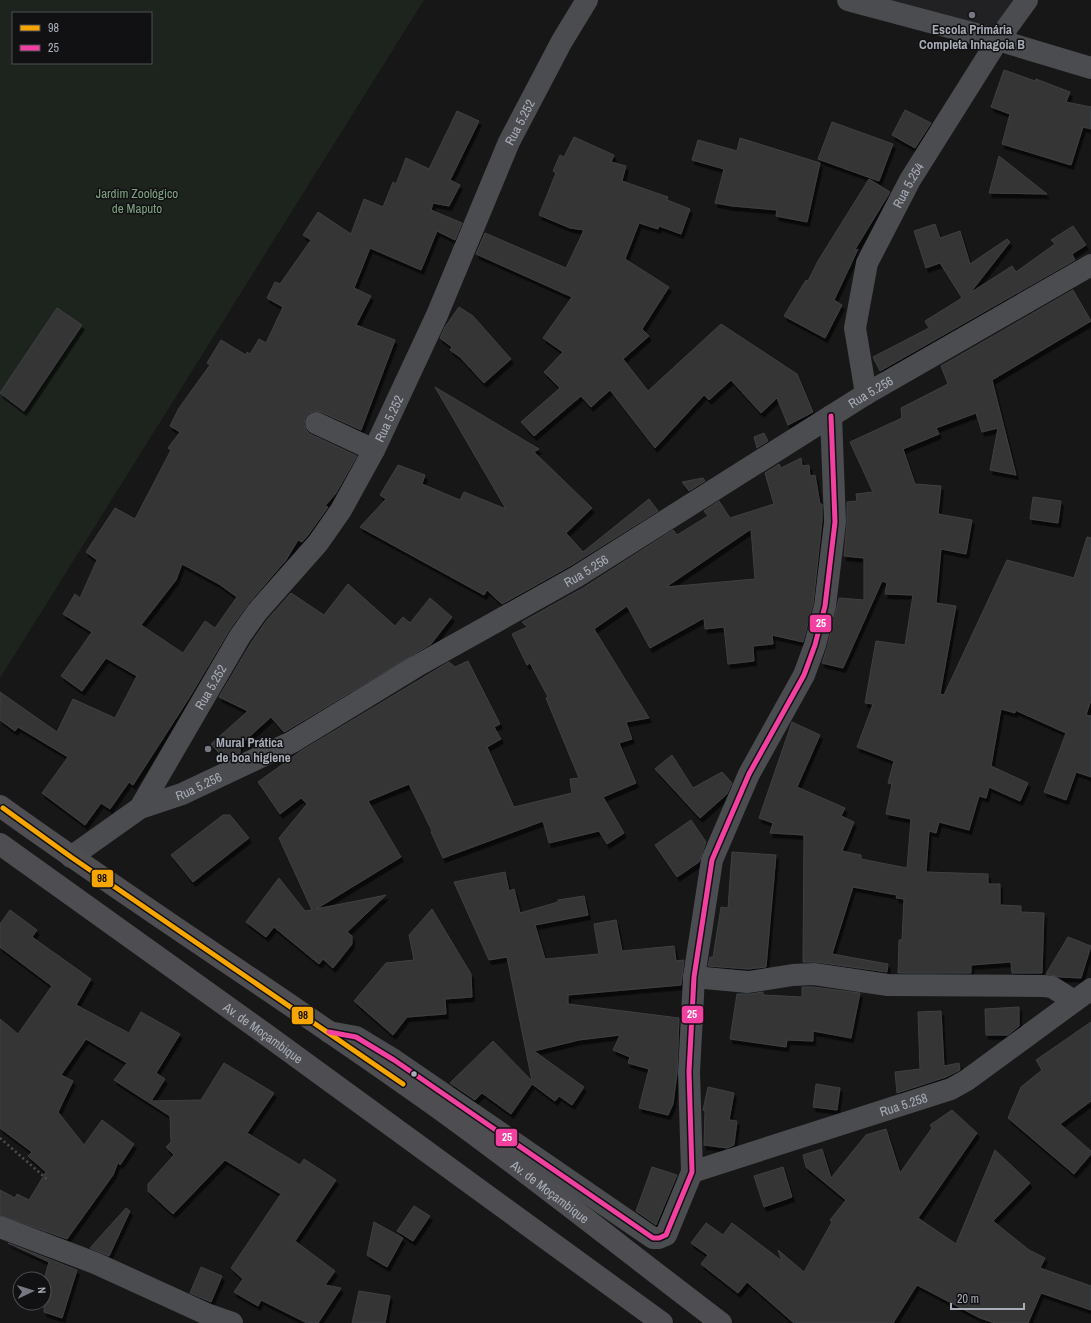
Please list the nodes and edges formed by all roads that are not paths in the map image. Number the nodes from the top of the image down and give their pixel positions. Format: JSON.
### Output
{"nodes":[{"id":1,"x":587,"y":0,"type":"edge"},
{"id":2,"x":848,"y":0,"type":"edge"},
{"id":3,"x":1027,"y":0,"type":"edge"},
{"id":4,"x":998,"y":40,"type":"junction"},
{"id":5,"x":1091,"y":68,"type":"edge"},
{"id":6,"x":1091,"y":265,"type":"edge"},
{"id":7,"x":866,"y":394,"type":"junction"},
{"id":8,"x":831,"y":416,"type":"junction"},
{"id":9,"x":316,"y":423,"type":"dead end"},
{"id":10,"x":374,"y":450,"type":"junction"},
{"id":11,"x":0,"y":806,"type":"edge"},
{"id":12,"x":140,"y":808,"type":"junction"},
{"id":13,"x":0,"y":844,"type":"edge"},
{"id":14,"x":71,"y":857,"type":"junction"},
{"id":15,"x":694,"y":977,"type":"junction"},
{"id":16,"x":1082,"y":995,"type":"edge"},
{"id":17,"x":329,"y":1032,"type":"junction"},
{"id":18,"x":692,"y":1172,"type":"junction"},
{"id":19,"x":0,"y":1227,"type":"edge"},
{"id":20,"x":232,"y":1323,"type":"edge"},
{"id":21,"x":662,"y":1323,"type":"edge"},
{"id":22,"x":721,"y":1323,"type":"edge"}],
"edges":[{"from":1,"to":10,"type":"street","name":"Rua 5.252"},
{"from":2,"to":4,"type":"street"},
{"from":3,"to":4,"type":"street","name":"Rua 5.254"},
{"from":4,"to":5,"type":"street"},
{"from":4,"to":7,"type":"street","name":"Rua 5.254"},
{"from":6,"to":7,"type":"street","name":"Rua 5.256"},
{"from":7,"to":8,"type":"street","name":"Rua 5.256"},
{"from":8,"to":12,"type":"street","name":"Rua 5.256"},
{"from":8,"to":15,"type":"street"},
{"from":9,"to":10,"type":"street"},
{"from":10,"to":12,"type":"street","name":"Rua 5.252"},
{"from":11,"to":14,"type":"highway","name":"Av. de Moçambique"},
{"from":12,"to":14,"type":"street","name":"Rua 5.256"},
{"from":13,"to":21,"type":"highway","name":"Av. de Moçambique"},
{"from":14,"to":17,"type":"highway","name":"Av. de Moçambique"},
{"from":15,"to":16,"type":"street"},
{"from":15,"to":18,"type":"street"},
{"from":16,"to":18,"type":"street","name":"Rua 5.258"},
{"from":17,"to":18,"type":"street"},
{"from":17,"to":22,"type":"highway","name":"Av. de Moçambique"},
{"from":19,"to":20,"type":"street"}]}
